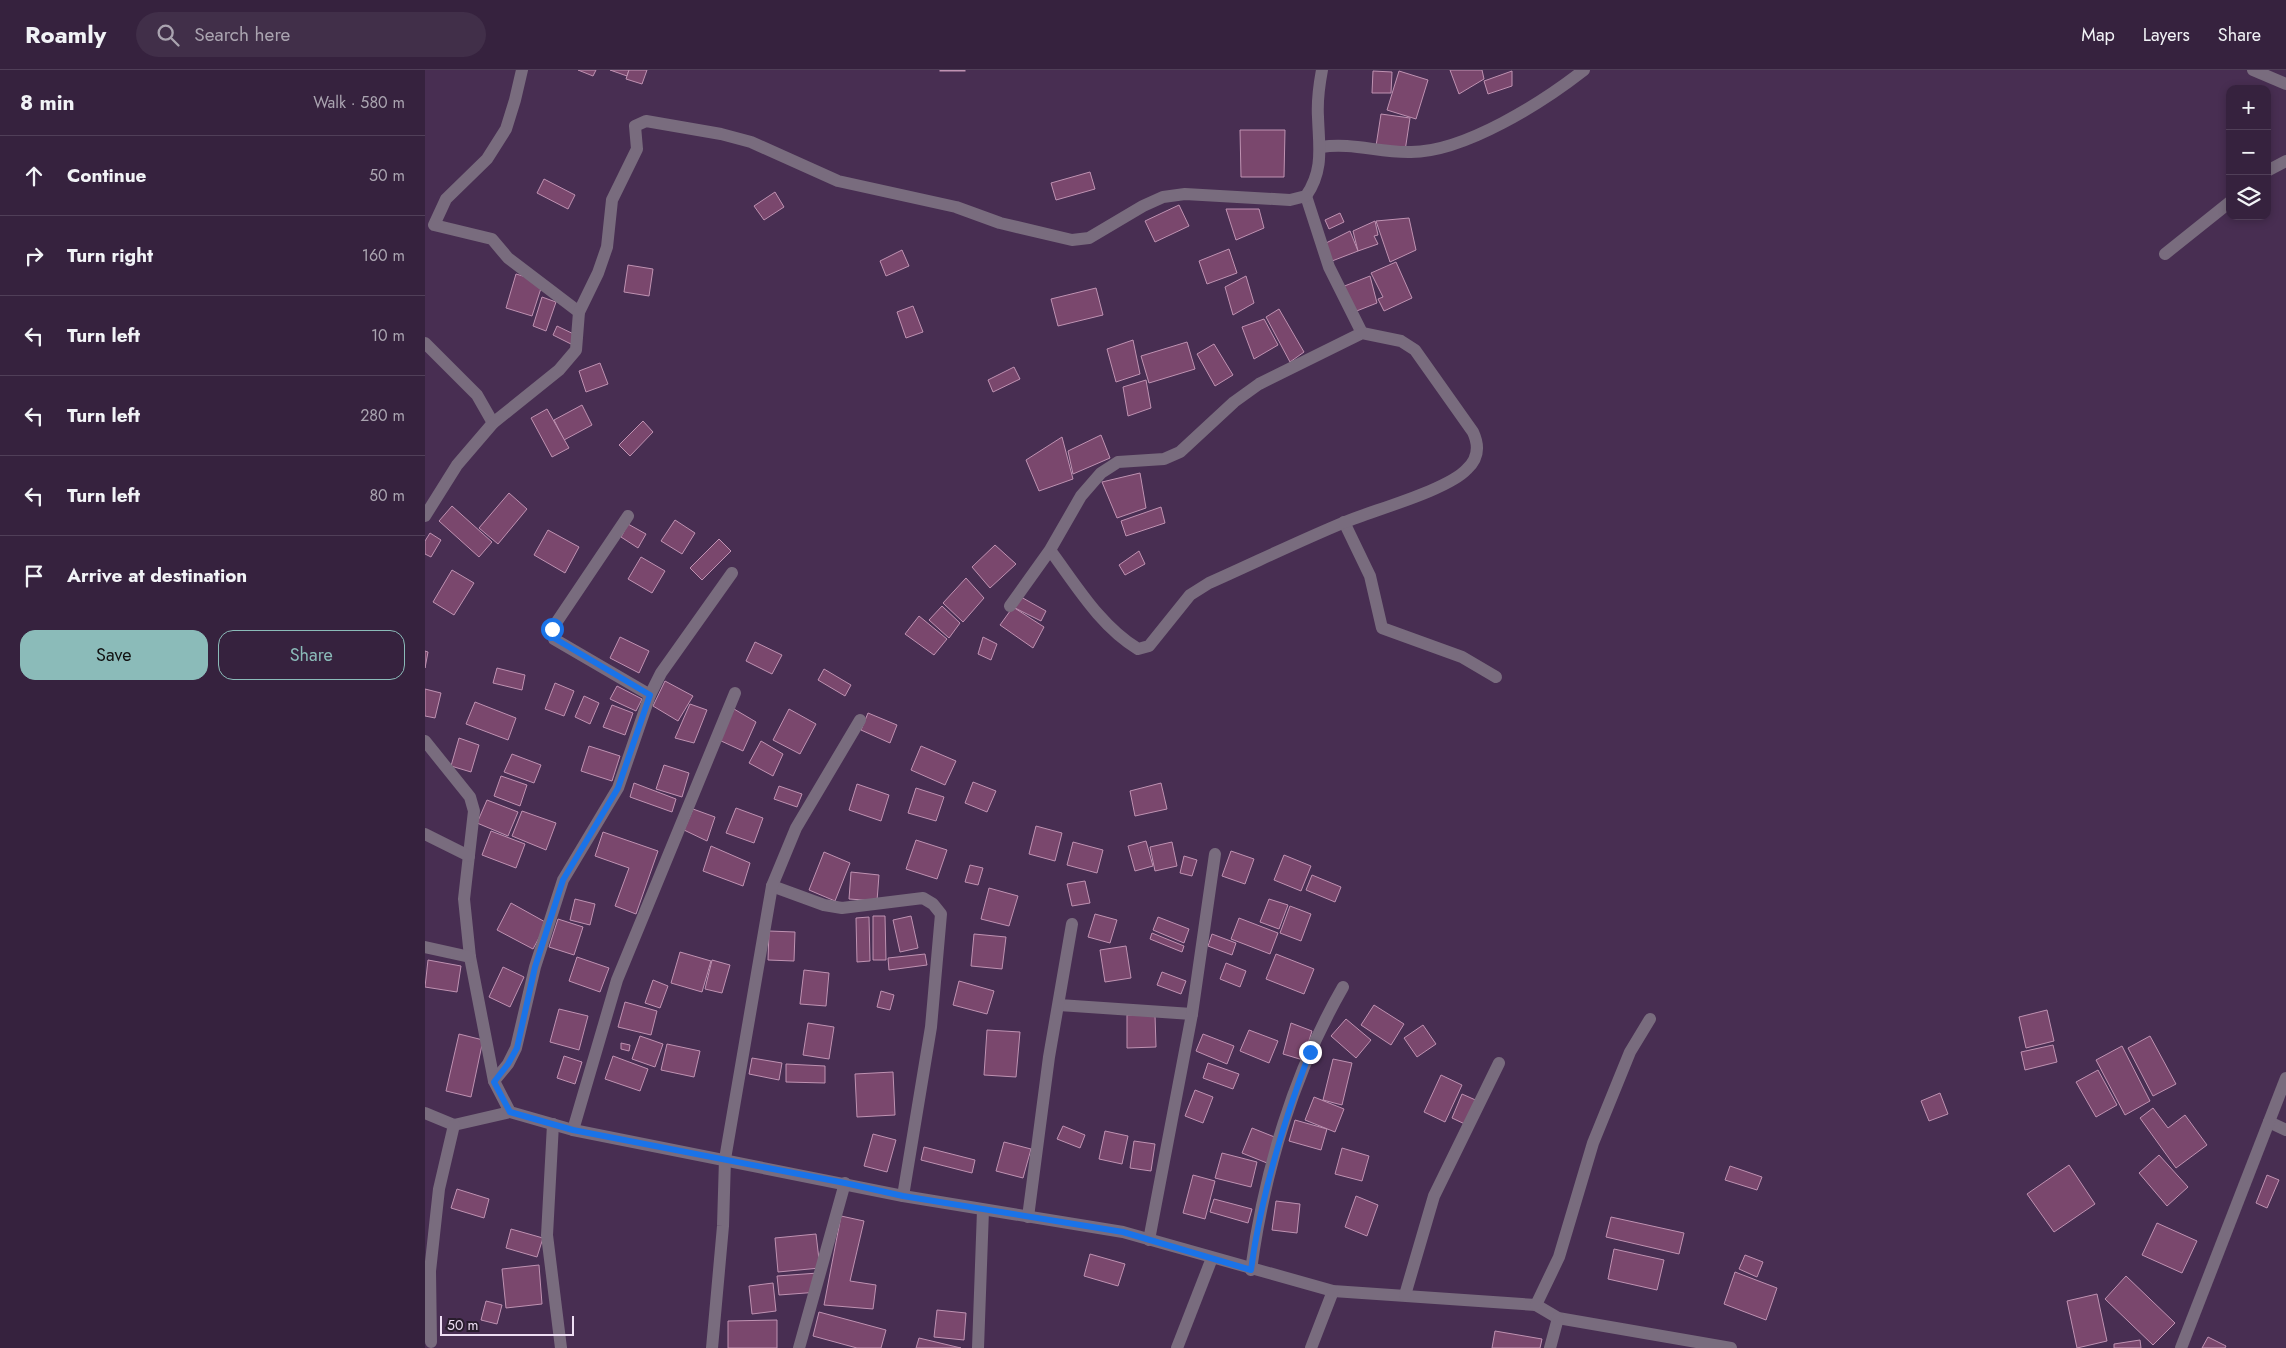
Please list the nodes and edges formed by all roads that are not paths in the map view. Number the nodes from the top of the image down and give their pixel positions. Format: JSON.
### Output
{"nodes":[{"id":1,"x":522,"y":70,"type":"edge"},
{"id":2,"x":1322,"y":70,"type":"edge"},
{"id":3,"x":1584,"y":70,"type":"edge"},
{"id":4,"x":2253,"y":70,"type":"edge"},
{"id":5,"x":2286,"y":84,"type":"edge"},
{"id":6,"x":1321,"y":147,"type":"junction"},
{"id":7,"x":2286,"y":161,"type":"edge"},
{"id":8,"x":2271,"y":169,"type":"edge"},
{"id":9,"x":1306,"y":196,"type":"junction"},
{"id":10,"x":2226,"y":205,"type":"edge"},
{"id":11,"x":2165,"y":254,"type":"dead end"},
{"id":12,"x":579,"y":312,"type":"junction"},
{"id":13,"x":1362,"y":333,"type":"junction"},
{"id":14,"x":425,"y":343,"type":"edge"},
{"id":15,"x":493,"y":423,"type":"junction"},
{"id":16,"x":426,"y":510,"type":"edge"},
{"id":17,"x":627,"y":516,"type":"dead end"},
{"id":18,"x":1344,"y":522,"type":"junction"},
{"id":19,"x":1050,"y":550,"type":"junction"},
{"id":20,"x":731,"y":572,"type":"dead end"},
{"id":21,"x":1010,"y":606,"type":"dead end"},
{"id":22,"x":1496,"y":677,"type":"dead end"},
{"id":23,"x":735,"y":693,"type":"dead end"},
{"id":24,"x":650,"y":695,"type":"junction"},
{"id":25,"x":860,"y":720,"type":"dead end"},
{"id":26,"x":425,"y":742,"type":"edge"},
{"id":27,"x":425,"y":834,"type":"edge"},
{"id":28,"x":1215,"y":854,"type":"dead end"},
{"id":29,"x":469,"y":856,"type":"junction"},
{"id":30,"x":773,"y":886,"type":"junction"},
{"id":31,"x":1072,"y":924,"type":"dead end"},
{"id":32,"x":425,"y":947,"type":"edge"},
{"id":33,"x":470,"y":956,"type":"junction"},
{"id":34,"x":1343,"y":986,"type":"dead end"},
{"id":35,"x":1059,"y":1005,"type":"junction"},
{"id":36,"x":1192,"y":1014,"type":"junction"},
{"id":37,"x":1650,"y":1019,"type":"dead end"},
{"id":38,"x":1499,"y":1063,"type":"dead end"},
{"id":39,"x":2286,"y":1078,"type":"edge"},
{"id":40,"x":494,"y":1082,"type":"junction"},
{"id":41,"x":510,"y":1112,"type":"junction"},
{"id":42,"x":425,"y":1113,"type":"edge"},
{"id":43,"x":2269,"y":1122,"type":"junction"},
{"id":44,"x":553,"y":1124,"type":"junction"},
{"id":45,"x":454,"y":1125,"type":"junction"},
{"id":46,"x":573,"y":1130,"type":"junction"},
{"id":47,"x":2286,"y":1130,"type":"edge"},
{"id":48,"x":725,"y":1159,"type":"junction"},
{"id":49,"x":845,"y":1183,"type":"junction"},
{"id":50,"x":903,"y":1196,"type":"junction"},
{"id":51,"x":983,"y":1210,"type":"junction"},
{"id":52,"x":1028,"y":1217,"type":"junction"},
{"id":53,"x":1149,"y":1240,"type":"junction"},
{"id":54,"x":1211,"y":1258,"type":"junction"},
{"id":55,"x":1251,"y":1270,"type":"junction"},
{"id":56,"x":1333,"y":1291,"type":"junction"},
{"id":57,"x":1405,"y":1295,"type":"junction"},
{"id":58,"x":1536,"y":1305,"type":"junction"},
{"id":59,"x":1558,"y":1318,"type":"junction"},
{"id":60,"x":431,"y":1342,"type":"dead end"},
{"id":61,"x":561,"y":1348,"type":"edge"},
{"id":62,"x":712,"y":1348,"type":"edge"},
{"id":63,"x":799,"y":1348,"type":"edge"},
{"id":64,"x":978,"y":1348,"type":"edge"},
{"id":65,"x":1177,"y":1348,"type":"edge"},
{"id":66,"x":1311,"y":1348,"type":"edge"},
{"id":67,"x":1550,"y":1348,"type":"edge"},
{"id":68,"x":1731,"y":1348,"type":"edge"},
{"id":69,"x":2181,"y":1348,"type":"edge"}],
"edges":[{"from":1,"to":12,"type":"street"},
{"from":2,"to":6,"type":"street"},
{"from":3,"to":6,"type":"street"},
{"from":4,"to":5,"type":"street"},
{"from":6,"to":9,"type":"street"},
{"from":7,"to":8,"type":"street"},
{"from":9,"to":12,"type":"street"},
{"from":9,"to":13,"type":"street"},
{"from":10,"to":11,"type":"street"},
{"from":12,"to":15,"type":"street"},
{"from":13,"to":18,"type":"street"},
{"from":13,"to":19,"type":"street"},
{"from":14,"to":15,"type":"street"},
{"from":15,"to":16,"type":"street"},
{"from":17,"to":24,"type":"street"},
{"from":18,"to":19,"type":"street"},
{"from":18,"to":22,"type":"street"},
{"from":19,"to":21,"type":"street"},
{"from":20,"to":24,"type":"street"},
{"from":23,"to":46,"type":"street"},
{"from":24,"to":40,"type":"street"},
{"from":25,"to":30,"type":"street"},
{"from":26,"to":29,"type":"street"},
{"from":27,"to":29,"type":"street"},
{"from":28,"to":36,"type":"street"},
{"from":29,"to":33,"type":"street"},
{"from":30,"to":48,"type":"street"},
{"from":30,"to":50,"type":"street"},
{"from":31,"to":35,"type":"street"},
{"from":32,"to":33,"type":"street"},
{"from":33,"to":40,"type":"street"},
{"from":34,"to":55,"type":"street"},
{"from":35,"to":36,"type":"street"},
{"from":35,"to":52,"type":"street"},
{"from":36,"to":53,"type":"street"},
{"from":37,"to":58,"type":"street"},
{"from":38,"to":57,"type":"street"},
{"from":39,"to":43,"type":"street"},
{"from":40,"to":41,"type":"street"},
{"from":41,"to":44,"type":"street"},
{"from":41,"to":45,"type":"street"},
{"from":42,"to":45,"type":"street"},
{"from":43,"to":47,"type":"street"},
{"from":43,"to":69,"type":"street"},
{"from":44,"to":46,"type":"street"},
{"from":44,"to":61,"type":"street"},
{"from":45,"to":60,"type":"street"},
{"from":46,"to":48,"type":"street"},
{"from":48,"to":49,"type":"street"},
{"from":48,"to":62,"type":"street"},
{"from":49,"to":50,"type":"street"},
{"from":49,"to":63,"type":"street"},
{"from":50,"to":51,"type":"street"},
{"from":51,"to":52,"type":"street"},
{"from":51,"to":64,"type":"street"},
{"from":52,"to":53,"type":"street"},
{"from":53,"to":54,"type":"street"},
{"from":54,"to":55,"type":"street"},
{"from":54,"to":65,"type":"street"},
{"from":55,"to":56,"type":"street"},
{"from":56,"to":57,"type":"street"},
{"from":56,"to":66,"type":"street"},
{"from":57,"to":58,"type":"street"},
{"from":58,"to":59,"type":"street"},
{"from":59,"to":67,"type":"street"},
{"from":59,"to":68,"type":"street"}]}
